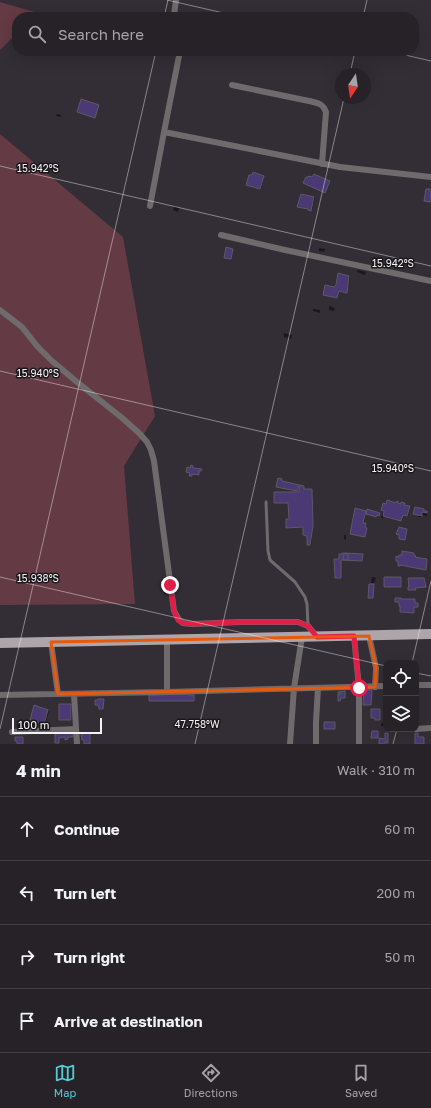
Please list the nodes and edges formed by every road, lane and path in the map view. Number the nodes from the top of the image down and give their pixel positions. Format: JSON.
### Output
{"nodes":[{"id":1,"x":176,"y":0,"type":"edge"},
{"id":2,"x":174,"y":12,"type":"edge"},
{"id":3,"x":179,"y":56,"type":"edge"},
{"id":4,"x":232,"y":85,"type":"dead end"},
{"id":5,"x":164,"y":132,"type":"junction"},
{"id":6,"x":322,"y":164,"type":"junction"},
{"id":7,"x":431,"y":177,"type":"edge"},
{"id":8,"x":150,"y":206,"type":"dead end"},
{"id":9,"x":221,"y":235,"type":"dead end"},
{"id":10,"x":431,"y":281,"type":"edge"},
{"id":11,"x":0,"y":310,"type":"edge"},
{"id":12,"x":266,"y":502,"type":"dead end"},
{"id":13,"x":308,"y":626,"type":"junction"},
{"id":14,"x":431,"y":634,"type":"edge"},
{"id":15,"x":354,"y":636,"type":"junction"},
{"id":16,"x":369,"y":636,"type":"junction"},
{"id":17,"x":302,"y":637,"type":"junction"},
{"id":18,"x":317,"y":637,"type":"junction"},
{"id":19,"x":167,"y":640,"type":"junction"},
{"id":20,"x":51,"y":642,"type":"junction"},
{"id":21,"x":0,"y":643,"type":"edge"},
{"id":22,"x":431,"y":684,"type":"edge"},
{"id":23,"x":419,"y":685,"type":"edge"},
{"id":24,"x":383,"y":686,"type":"edge"},
{"id":25,"x":375,"y":687,"type":"junction"},
{"id":26,"x":294,"y":688,"type":"junction"},
{"id":27,"x":318,"y":688,"type":"junction"},
{"id":28,"x":359,"y":688,"type":"junction"},
{"id":29,"x":167,"y":692,"type":"junction"},
{"id":30,"x":58,"y":694,"type":"junction"},
{"id":31,"x":74,"y":694,"type":"junction"},
{"id":32,"x":0,"y":695,"type":"edge"},
{"id":33,"x":431,"y":728,"type":"edge"},
{"id":34,"x":76,"y":729,"type":"junction"},
{"id":35,"x":419,"y":729,"type":"edge"},
{"id":36,"x":12,"y":732,"type":"dead end"},
{"id":37,"x":77,"y":744,"type":"edge"},
{"id":38,"x":290,"y":744,"type":"edge"},
{"id":39,"x":316,"y":744,"type":"edge"},
{"id":40,"x":359,"y":744,"type":"edge"}],
"edges":[{"from":1,"to":2,"type":"street"},
{"from":3,"to":5,"type":"street"},
{"from":4,"to":6,"type":"street"},
{"from":5,"to":6,"type":"street"},
{"from":5,"to":8,"type":"street"},
{"from":6,"to":7,"type":"street"},
{"from":9,"to":10,"type":"street"},
{"from":11,"to":13,"type":"street"},
{"from":12,"to":13,"type":"lane"},
{"from":13,"to":18,"type":"street"},
{"from":14,"to":16,"type":"main road"},
{"from":15,"to":16,"type":"main road"},
{"from":15,"to":18,"type":"main road"},
{"from":15,"to":28,"type":"street"},
{"from":16,"to":25,"type":"street"},
{"from":17,"to":18,"type":"main road"},
{"from":17,"to":19,"type":"main road"},
{"from":17,"to":26,"type":"street"},
{"from":19,"to":20,"type":"main road"},
{"from":19,"to":29,"type":"street"},
{"from":20,"to":21,"type":"main road"},
{"from":20,"to":30,"type":"street"},
{"from":22,"to":23,"type":"street"},
{"from":24,"to":25,"type":"street"},
{"from":25,"to":28,"type":"street"},
{"from":26,"to":27,"type":"street"},
{"from":26,"to":29,"type":"street"},
{"from":26,"to":38,"type":"street"},
{"from":27,"to":28,"type":"street"},
{"from":27,"to":39,"type":"street"},
{"from":28,"to":40,"type":"street"},
{"from":29,"to":31,"type":"street"},
{"from":30,"to":31,"type":"street"},
{"from":30,"to":32,"type":"street"},
{"from":31,"to":34,"type":"street"},
{"from":33,"to":35,"type":"street"},
{"from":34,"to":36,"type":"street"},
{"from":34,"to":37,"type":"street"}]}
